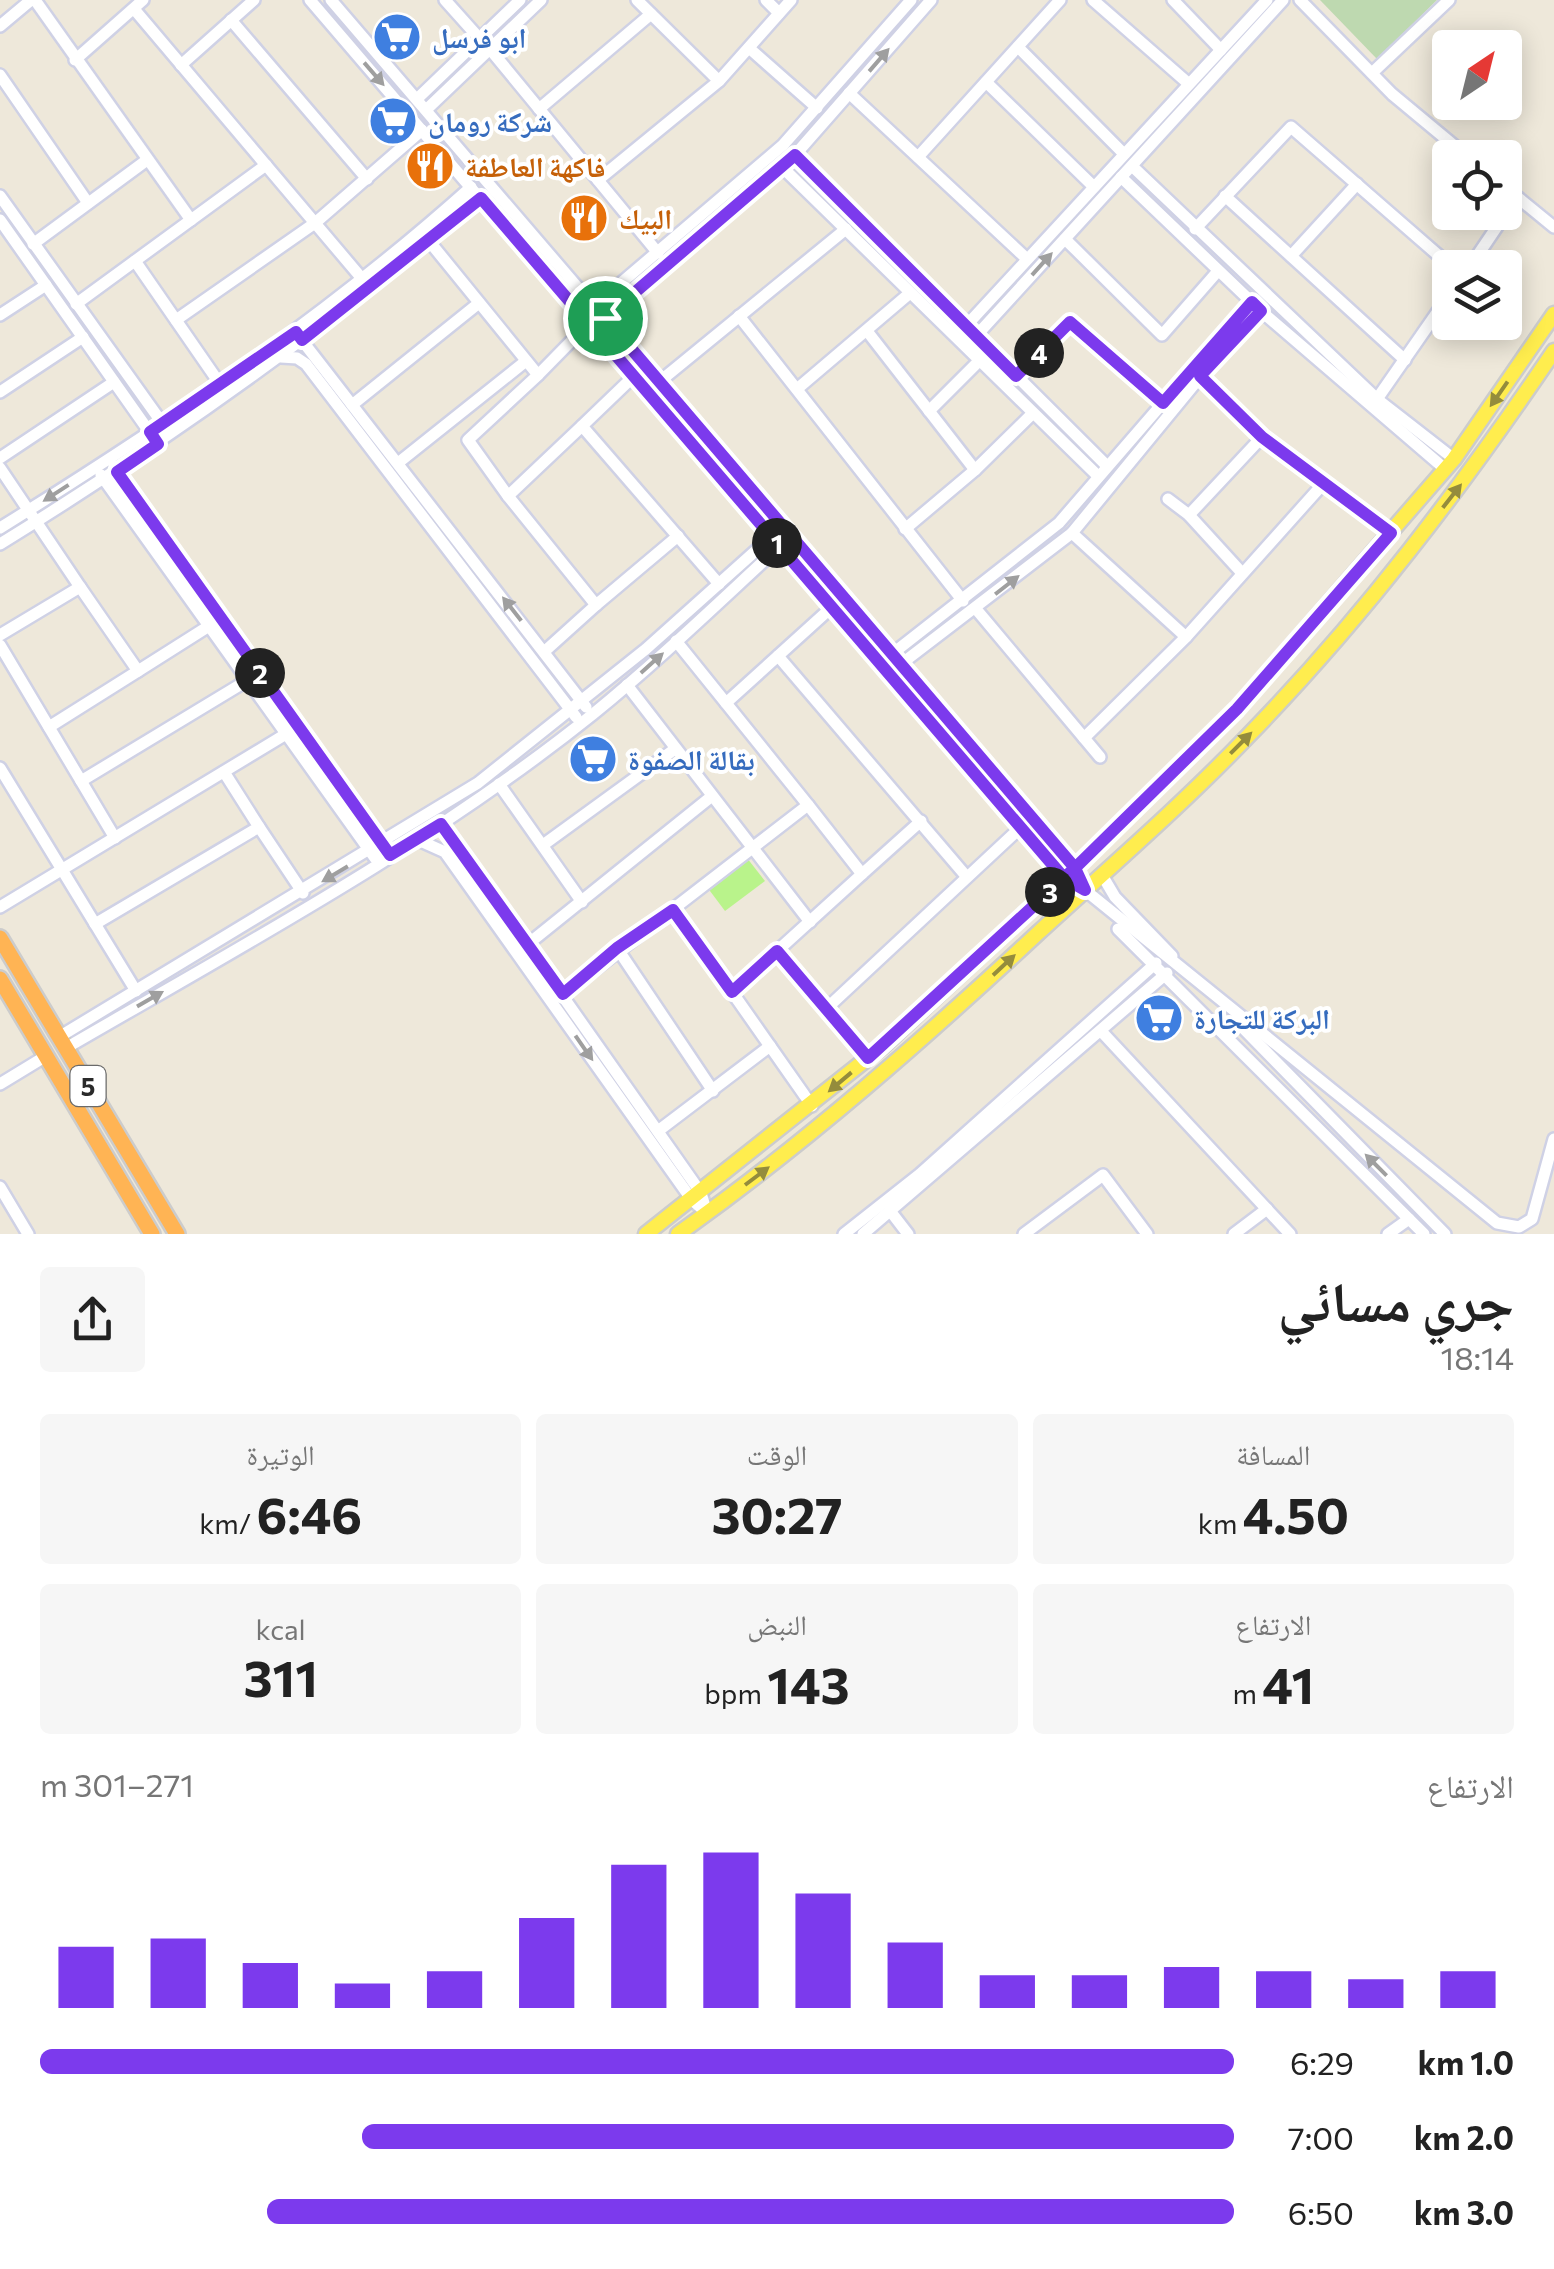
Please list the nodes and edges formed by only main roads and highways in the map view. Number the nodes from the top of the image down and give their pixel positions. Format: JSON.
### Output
{"nodes":[{"id":1,"x":1554,"y":314,"type":"edge"},
{"id":2,"x":1554,"y":351,"type":"edge"},
{"id":3,"x":0,"y":938,"type":"edge"},
{"id":4,"x":0,"y":979,"type":"edge"},
{"id":5,"x":152,"y":1234,"type":"edge"},
{"id":6,"x":177,"y":1234,"type":"edge"},
{"id":7,"x":646,"y":1234,"type":"edge"},
{"id":8,"x":678,"y":1234,"type":"edge"}],
"edges":[{"from":1,"to":7,"type":"main road","one_way":true},
{"from":8,"to":2,"type":"main road","one_way":true},
{"from":3,"to":6,"type":"highway","number":"5"},
{"from":4,"to":5,"type":"highway","number":"5"}]}
